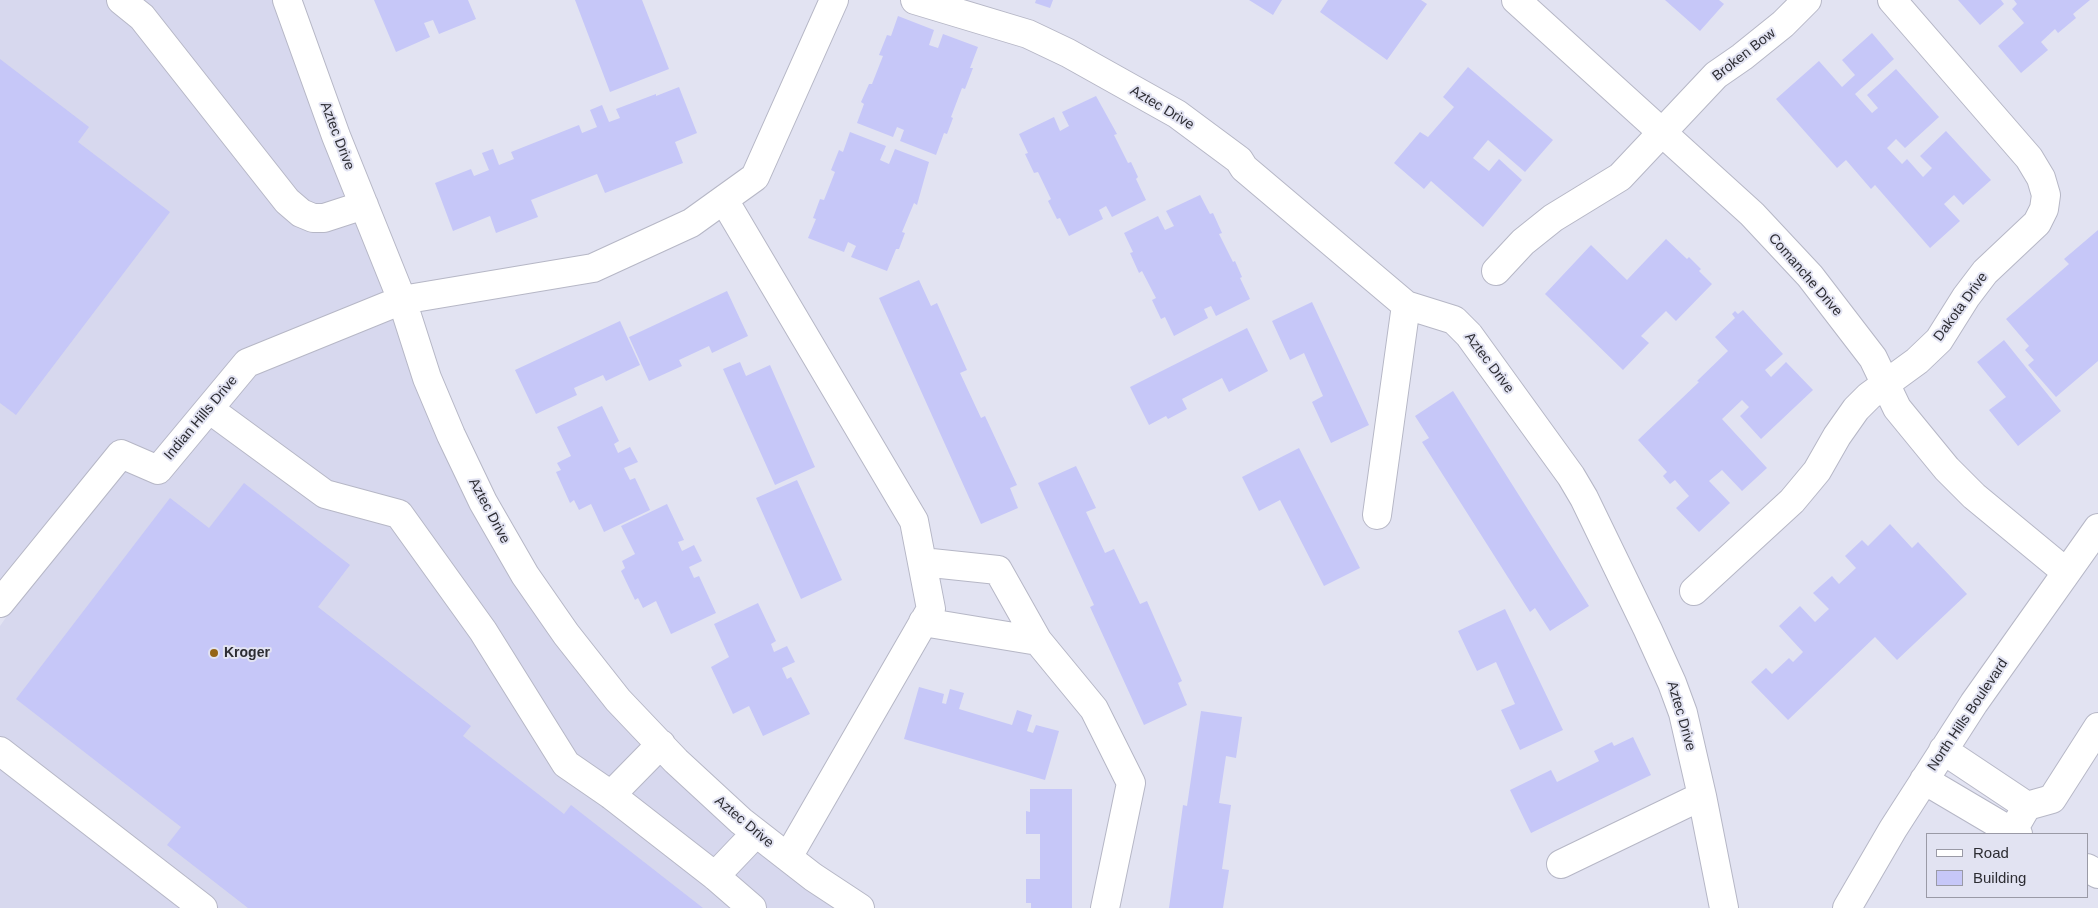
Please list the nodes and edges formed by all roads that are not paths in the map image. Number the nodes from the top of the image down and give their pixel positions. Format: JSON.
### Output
{"nodes":[{"id":1,"x":121,"y":0,"type":"edge"},
{"id":2,"x":287,"y":0,"type":"edge"},
{"id":3,"x":834,"y":0,"type":"edge"},
{"id":4,"x":915,"y":0,"type":"edge"},
{"id":5,"x":1516,"y":0,"type":"edge"},
{"id":6,"x":1807,"y":0,"type":"edge"},
{"id":7,"x":1892,"y":0,"type":"edge"},
{"id":8,"x":1662,"y":132,"type":"junction"},
{"id":9,"x":724,"y":200,"type":"junction"},
{"id":10,"x":364,"y":206,"type":"junction"},
{"id":11,"x":1496,"y":271,"type":"dead end"},
{"id":12,"x":402,"y":300,"type":"junction"},
{"id":13,"x":1406,"y":305,"type":"junction"},
{"id":14,"x":1886,"y":384,"type":"junction"},
{"id":15,"x":209,"y":409,"type":"junction"},
{"id":16,"x":1378,"y":515,"type":"dead end"},
{"id":17,"x":2098,"y":528,"type":"edge"},
{"id":18,"x":922,"y":562,"type":"junction"},
{"id":19,"x":2066,"y":572,"type":"junction"},
{"id":20,"x":1694,"y":591,"type":"dead end"},
{"id":21,"x":0,"y":603,"type":"edge"},
{"id":22,"x":923,"y":622,"type":"junction"},
{"id":23,"x":1038,"y":641,"type":"junction"},
{"id":24,"x":2098,"y":727,"type":"edge"},
{"id":25,"x":660,"y":744,"type":"junction"},
{"id":26,"x":1944,"y":750,"type":"junction"},
{"id":27,"x":0,"y":751,"type":"edge"},
{"id":28,"x":1924,"y":780,"type":"junction"},
{"id":29,"x":611,"y":795,"type":"junction"},
{"id":30,"x":1702,"y":796,"type":"junction"},
{"id":31,"x":2027,"y":806,"type":"junction"},
{"id":32,"x":756,"y":833,"type":"junction"},
{"id":33,"x":2015,"y":833,"type":"edge"},
{"id":34,"x":788,"y":858,"type":"junction"},
{"id":35,"x":1561,"y":864,"type":"dead end"},
{"id":36,"x":715,"y":876,"type":"junction"},
{"id":37,"x":203,"y":908,"type":"edge"},
{"id":38,"x":752,"y":908,"type":"edge"},
{"id":39,"x":860,"y":908,"type":"edge"},
{"id":40,"x":1105,"y":908,"type":"edge"},
{"id":41,"x":1724,"y":908,"type":"edge"},
{"id":42,"x":1847,"y":908,"type":"edge"}],
"edges":[{"from":1,"to":10,"type":"street"},
{"from":2,"to":10,"type":"street","name":"Aztec Drive"},
{"from":3,"to":9,"type":"street","name":"Indian Hills Drive"},
{"from":4,"to":13,"type":"street","name":"Aztec Drive"},
{"from":5,"to":8,"type":"street","name":"Comanche Drive"},
{"from":6,"to":8,"type":"street","name":"Broken Bow"},
{"from":7,"to":14,"type":"street","name":"Dakota Drive"},
{"from":8,"to":11,"type":"street","name":"Broken Bow"},
{"from":8,"to":14,"type":"street","name":"Comanche Drive"},
{"from":9,"to":12,"type":"street","name":"Indian Hills Drive"},
{"from":9,"to":18,"type":"street"},
{"from":10,"to":12,"type":"street","name":"Aztec Drive"},
{"from":12,"to":15,"type":"street","name":"Indian Hills Drive"},
{"from":12,"to":25,"type":"street","name":"Aztec Drive"},
{"from":13,"to":16,"type":"street"},
{"from":13,"to":30,"type":"street","name":"Aztec Drive"},
{"from":14,"to":19,"type":"street","name":"Comanche Drive"},
{"from":14,"to":20,"type":"street","name":"Dakota Drive"},
{"from":15,"to":21,"type":"street","name":"Indian Hills Drive"},
{"from":15,"to":29,"type":"street"},
{"from":17,"to":19,"type":"street","name":"North Hills Boulevard"},
{"from":18,"to":22,"type":"street"},
{"from":18,"to":23,"type":"street"},
{"from":19,"to":26,"type":"street","name":"North Hills Boulevard"},
{"from":22,"to":23,"type":"street"},
{"from":22,"to":34,"type":"street"},
{"from":23,"to":40,"type":"street"},
{"from":24,"to":31,"type":"street"},
{"from":25,"to":29,"type":"street"},
{"from":25,"to":32,"type":"street","name":"Aztec Drive"},
{"from":26,"to":28,"type":"street","name":"North Hills Boulevard"},
{"from":26,"to":31,"type":"street"},
{"from":27,"to":37,"type":"street"},
{"from":28,"to":33,"type":"street"},
{"from":28,"to":42,"type":"street","name":"North Hills Boulevard"},
{"from":29,"to":36,"type":"street"},
{"from":30,"to":35,"type":"street"},
{"from":30,"to":41,"type":"street","name":"Aztec Drive"},
{"from":31,"to":33,"type":"street"},
{"from":32,"to":34,"type":"street","name":"Aztec Drive"},
{"from":32,"to":36,"type":"street"},
{"from":34,"to":39,"type":"street","name":"Aztec Drive"},
{"from":36,"to":38,"type":"street"}]}
